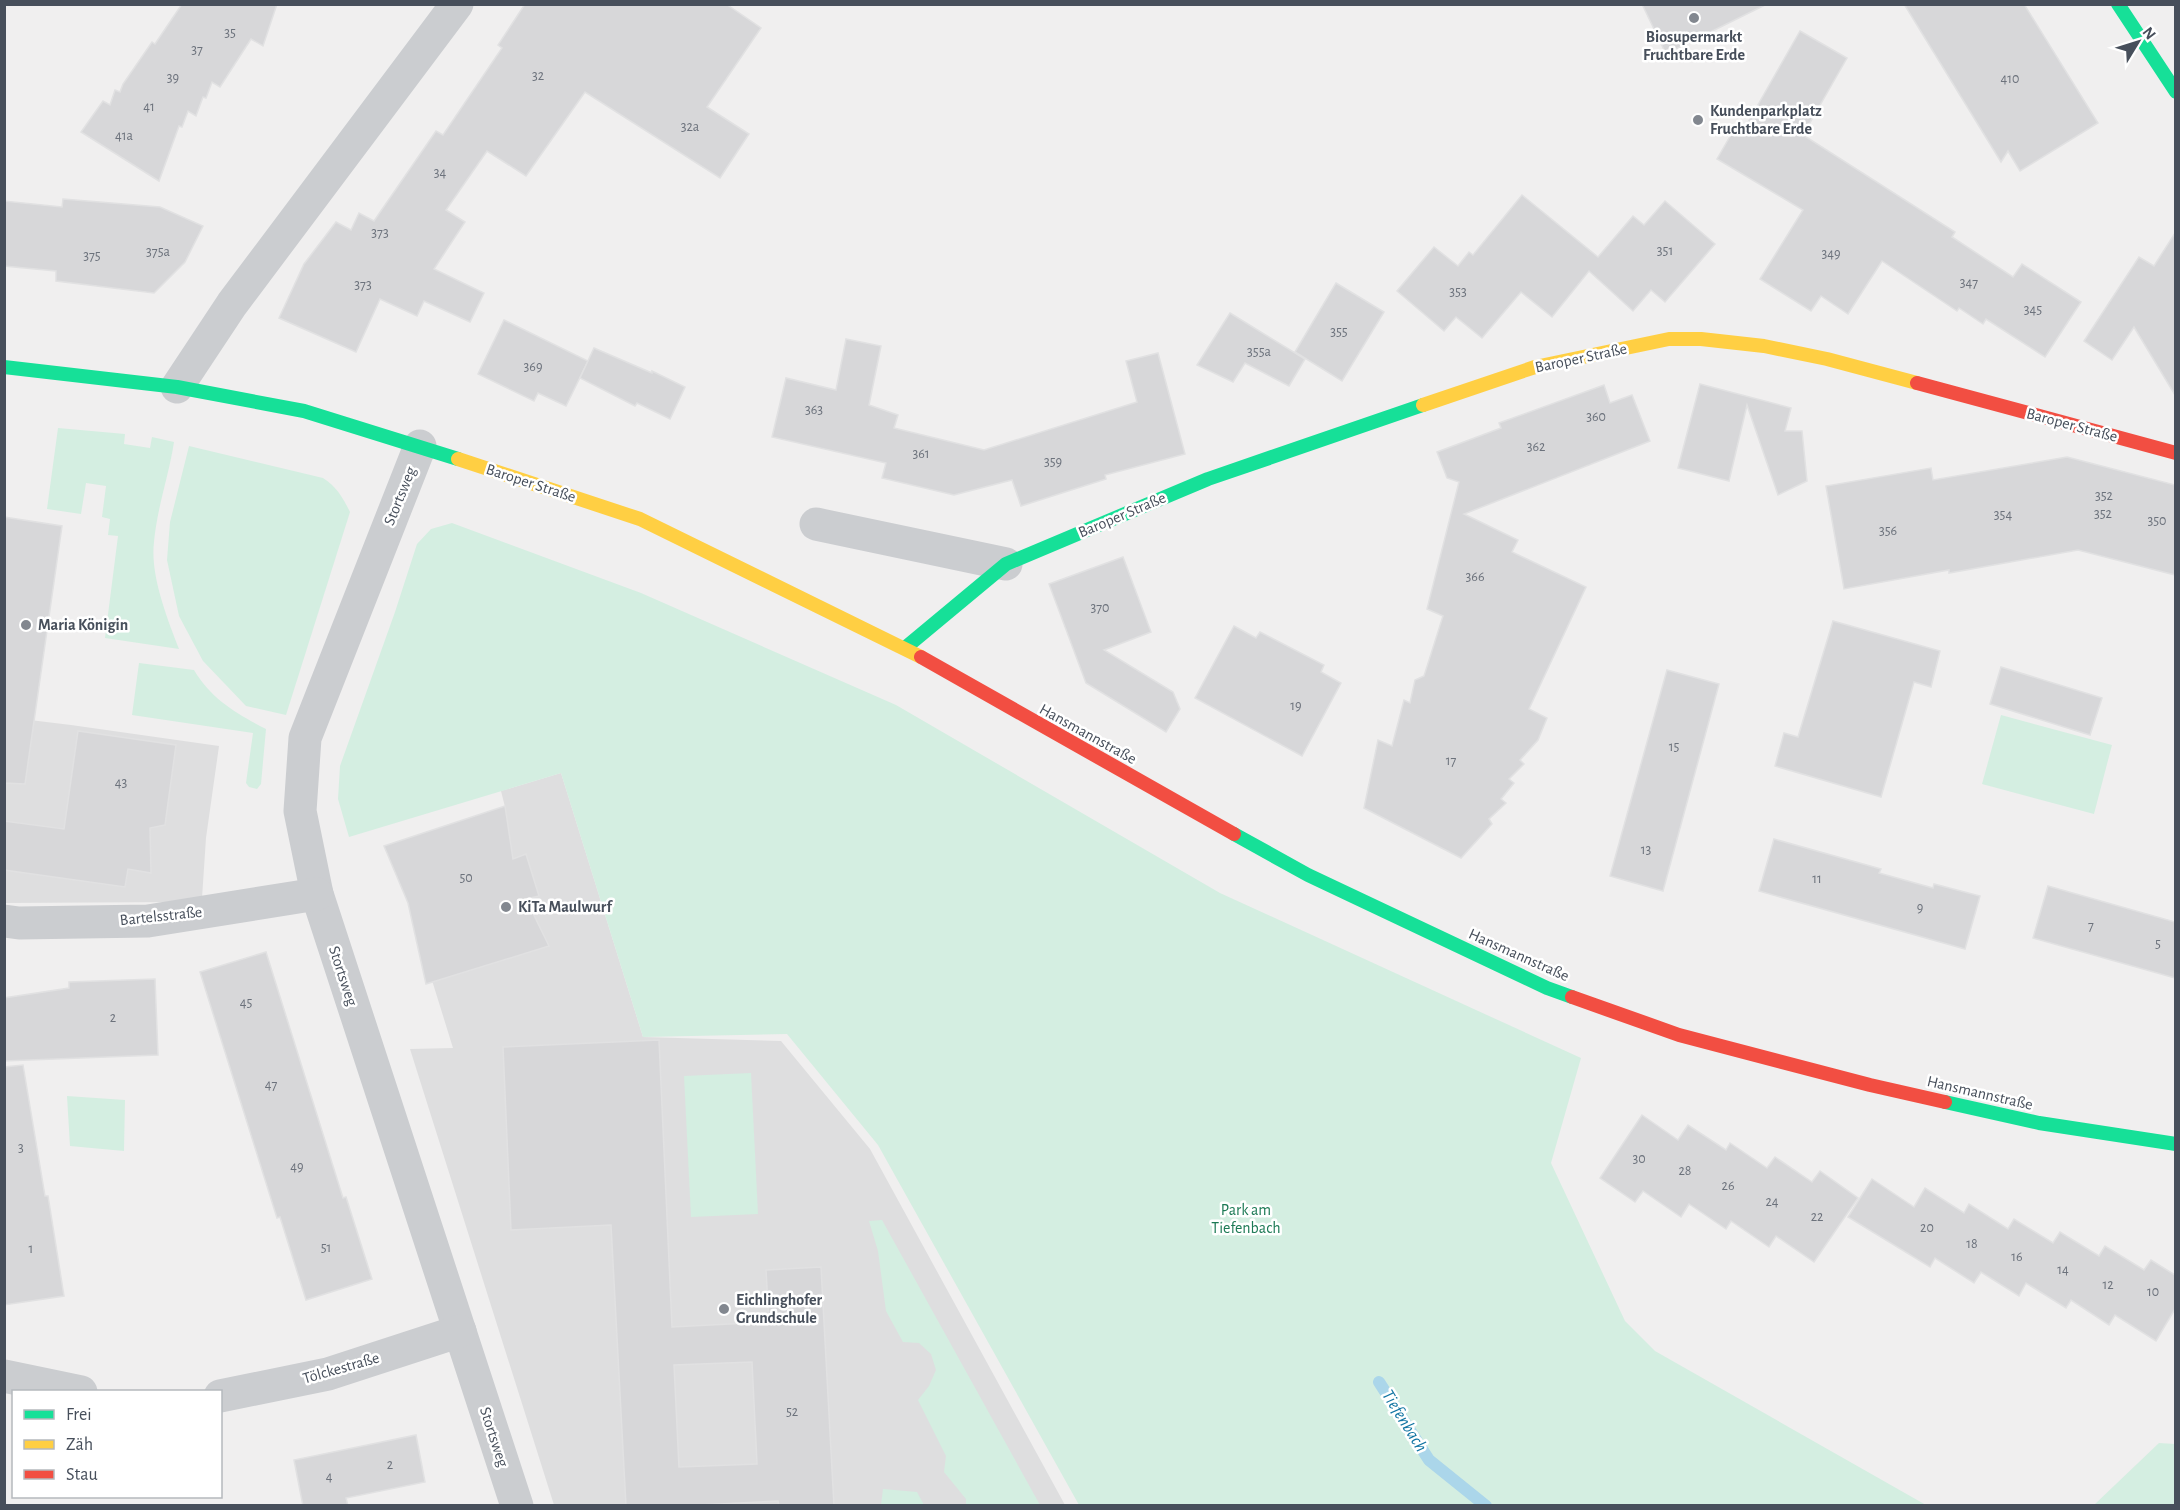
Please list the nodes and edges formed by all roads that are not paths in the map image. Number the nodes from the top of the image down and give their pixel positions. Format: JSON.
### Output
{"nodes":[{"id":1,"x":457,"y":4,"type":"edge"},
{"id":2,"x":2118,"y":4,"type":"edge"},
{"id":3,"x":2175,"y":92,"type":"edge"},
{"id":4,"x":4,"y":367,"type":"edge"},
{"id":5,"x":177,"y":387,"type":"junction"},
{"id":6,"x":420,"y":446,"type":"junction"},
{"id":7,"x":2175,"y":453,"type":"edge"},
{"id":8,"x":816,"y":524,"type":"dead end"},
{"id":9,"x":1006,"y":564,"type":"junction"},
{"id":10,"x":905,"y":648,"type":"junction"},
{"id":11,"x":317,"y":894,"type":"junction"},
{"id":12,"x":4,"y":921,"type":"edge"},
{"id":13,"x":2175,"y":1144,"type":"edge"},
{"id":14,"x":460,"y":1331,"type":"junction"},
{"id":15,"x":4,"y":1376,"type":"edge"},
{"id":16,"x":71,"y":1390,"type":"edge"},
{"id":17,"x":222,"y":1396,"type":"edge"},
{"id":18,"x":517,"y":1506,"type":"edge"}],
"edges":[{"from":1,"to":5,"type":"street"},
{"from":2,"to":3,"type":"main road"},
{"from":4,"to":5,"type":"main road","name":"Baroper Straße"},
{"from":5,"to":6,"type":"main road","name":"Baroper Straße"},
{"from":6,"to":10,"type":"main road","name":"Baroper Straße"},
{"from":6,"to":11,"type":"street","name":"Stortsweg"},
{"from":7,"to":9,"type":"main road","name":"Baroper Straße"},
{"from":8,"to":9,"type":"street"},
{"from":9,"to":10,"type":"main road","name":"Baroper Straße"},
{"from":10,"to":13,"type":"main road","name":"Hansmannstraße"},
{"from":11,"to":12,"type":"street","name":"Bartelsstraße"},
{"from":11,"to":14,"type":"street","name":"Stortsweg"},
{"from":14,"to":17,"type":"street","name":"Tölckestraße"},
{"from":14,"to":18,"type":"street","name":"Stortsweg"},
{"from":15,"to":16,"type":"street"}]}
